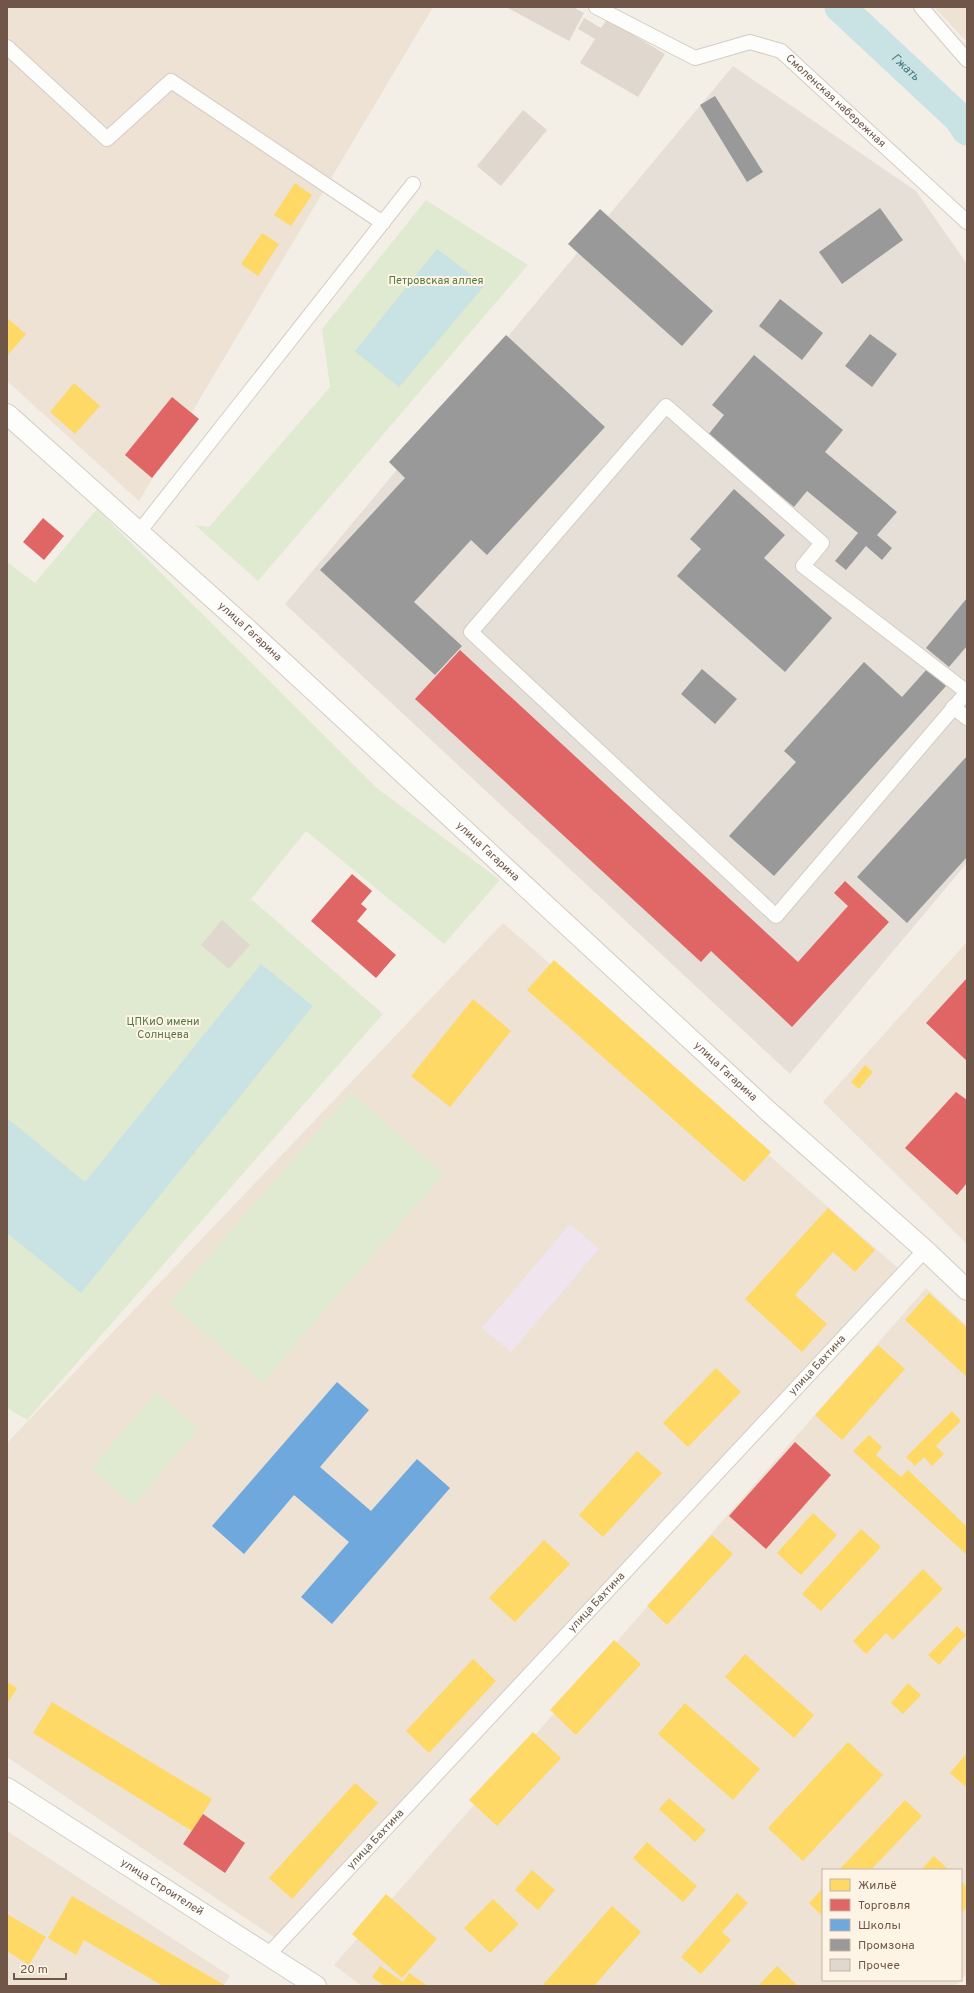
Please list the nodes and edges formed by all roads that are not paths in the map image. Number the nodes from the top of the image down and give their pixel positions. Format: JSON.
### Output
{"nodes":[{"id":1,"x":596,"y":7,"type":"edge"},
{"id":2,"x":921,"y":7,"type":"edge"},
{"id":3,"x":7,"y":47,"type":"edge"},
{"id":4,"x":967,"y":60,"type":"edge"},
{"id":5,"x":413,"y":184,"type":"dead end"},
{"id":6,"x":967,"y":222,"type":"edge"},
{"id":7,"x":383,"y":223,"type":"junction"},
{"id":8,"x":7,"y":414,"type":"edge"},
{"id":9,"x":139,"y":532,"type":"junction"},
{"id":10,"x":967,"y":692,"type":"edge"},
{"id":11,"x":953,"y":707,"type":"junction"},
{"id":12,"x":967,"y":718,"type":"edge"},
{"id":13,"x":926,"y":1250,"type":"junction"},
{"id":14,"x":967,"y":1290,"type":"edge"},
{"id":15,"x":7,"y":1788,"type":"edge"},
{"id":16,"x":268,"y":1955,"type":"junction"},
{"id":17,"x":316,"y":1986,"type":"edge"}],
"edges":[{"from":1,"to":6,"type":"street","name":"Смоленская набережная"},
{"from":2,"to":4,"type":"street"},
{"from":3,"to":7,"type":"street"},
{"from":5,"to":7,"type":"street"},
{"from":7,"to":9,"type":"street"},
{"from":8,"to":9,"type":"main road","name":"улица Гагарина"},
{"from":9,"to":13,"type":"main road","name":"улица Гагарина"},
{"from":10,"to":11,"type":"street"},
{"from":10,"to":11,"type":"street"},
{"from":11,"to":12,"type":"street"},
{"from":13,"to":14,"type":"main road","name":"улица Гагарина"},
{"from":13,"to":16,"type":"street","name":"улица Бахтина"},
{"from":15,"to":16,"type":"main road","name":"улица Строителей"},
{"from":16,"to":17,"type":"main road","name":"улица Строителей"}]}
